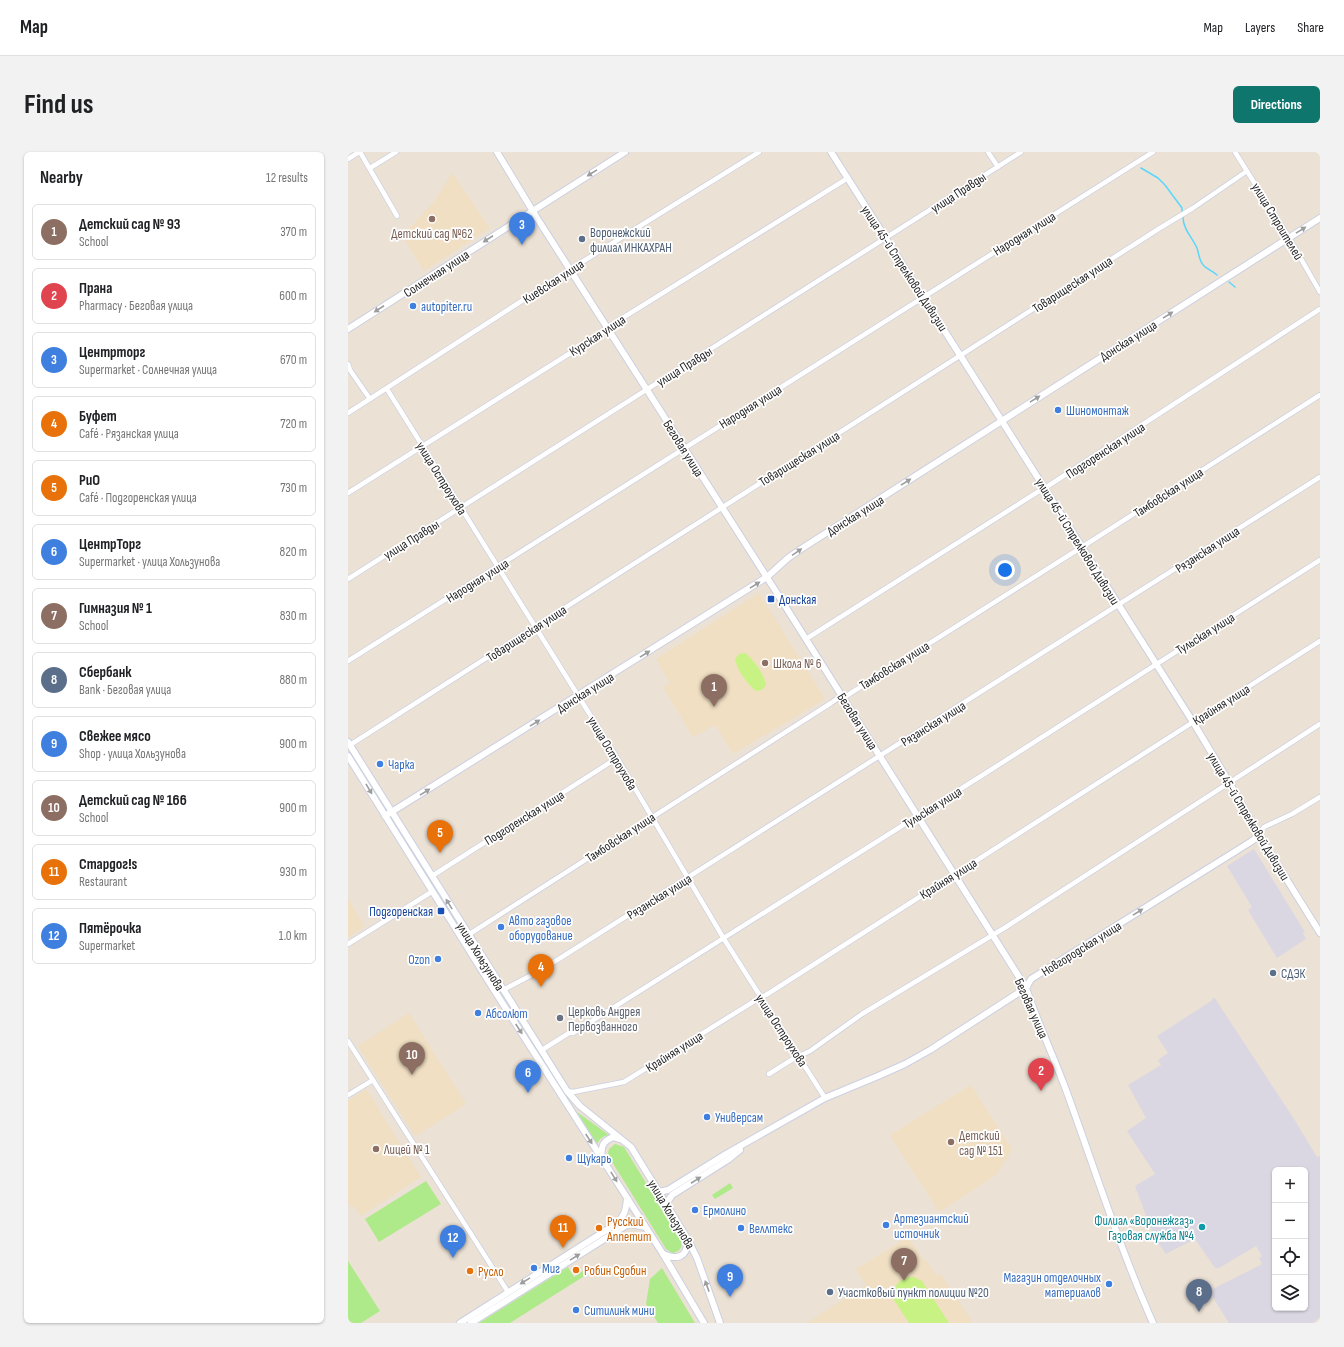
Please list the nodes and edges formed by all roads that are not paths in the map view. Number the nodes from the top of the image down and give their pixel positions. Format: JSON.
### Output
{"nodes":[{"id":1,"x":360,"y":152,"type":"edge"},
{"id":2,"x":396,"y":152,"type":"edge"},
{"id":3,"x":497,"y":152,"type":"edge"},
{"id":4,"x":625,"y":152,"type":"edge"},
{"id":5,"x":759,"y":152,"type":"edge"},
{"id":6,"x":831,"y":152,"type":"edge"},
{"id":7,"x":988,"y":152,"type":"edge"},
{"id":8,"x":1021,"y":152,"type":"edge"},
{"id":9,"x":1153,"y":152,"type":"edge"},
{"id":10,"x":1235,"y":152,"type":"edge"},
{"id":11,"x":348,"y":159,"type":"edge"},
{"id":12,"x":998,"y":167,"type":"junction"},
{"id":13,"x":370,"y":168,"type":"junction"},
{"id":14,"x":1247,"y":171,"type":"junction"},
{"id":15,"x":848,"y":178,"type":"junction"},
{"id":16,"x":532,"y":210,"type":"junction"},
{"id":17,"x":397,"y":216,"type":"dead end"},
{"id":18,"x":1320,"y":218,"type":"edge"},
{"id":19,"x":886,"y":238,"type":"junction"},
{"id":20,"x":1289,"y":238,"type":"junction"},
{"id":21,"x":571,"y":270,"type":"junction"},
{"id":22,"x":1320,"y":292,"type":"edge"},
{"id":23,"x":923,"y":297,"type":"junction"},
{"id":24,"x":1320,"y":309,"type":"edge"},
{"id":25,"x":608,"y":328,"type":"junction"},
{"id":26,"x":348,"y":329,"type":"edge"},
{"id":27,"x":961,"y":356,"type":"junction"},
{"id":28,"x":348,"y":364,"type":"edge"},
{"id":29,"x":387,"y":389,"type":"junction"},
{"id":30,"x":647,"y":389,"type":"junction"},
{"id":31,"x":1320,"y":395,"type":"edge"},
{"id":32,"x":370,"y":399,"type":"junction"},
{"id":33,"x":348,"y":413,"type":"edge"},
{"id":34,"x":1002,"y":421,"type":"junction"},
{"id":35,"x":423,"y":446,"type":"junction"},
{"id":36,"x":684,"y":448,"type":"junction"},
{"id":37,"x":1320,"y":477,"type":"edge"},
{"id":38,"x":1045,"y":488,"type":"junction"},
{"id":39,"x":348,"y":493,"type":"edge"},
{"id":40,"x":461,"y":507,"type":"junction"},
{"id":41,"x":721,"y":507,"type":"junction"},
{"id":42,"x":1082,"y":547,"type":"junction"},
{"id":43,"x":1320,"y":560,"type":"edge"},
{"id":44,"x":498,"y":567,"type":"junction"},
{"id":45,"x":767,"y":577,"type":"junction"},
{"id":46,"x":348,"y":579,"type":"edge"},
{"id":47,"x":1119,"y":605,"type":"junction"},
{"id":48,"x":535,"y":627,"type":"junction"},
{"id":49,"x":806,"y":638,"type":"junction"},
{"id":50,"x":1320,"y":641,"type":"edge"},
{"id":51,"x":348,"y":661,"type":"edge"},
{"id":52,"x":1156,"y":664,"type":"junction"},
{"id":53,"x":578,"y":696,"type":"junction"},
{"id":54,"x":843,"y":698,"type":"junction"},
{"id":55,"x":1192,"y":722,"type":"junction"},
{"id":56,"x":1320,"y":724,"type":"edge"},
{"id":57,"x":349,"y":744,"type":"edge"},
{"id":58,"x":348,"y":756,"type":"edge"},
{"id":59,"x":880,"y":756,"type":"junction"},
{"id":60,"x":617,"y":758,"type":"junction"},
{"id":61,"x":1229,"y":782,"type":"junction"},
{"id":62,"x":1320,"y":797,"type":"edge"},
{"id":63,"x":392,"y":812,"type":"junction"},
{"id":64,"x":917,"y":815,"type":"junction"},
{"id":65,"x":385,"y":816,"type":"junction"},
{"id":66,"x":652,"y":817,"type":"junction"},
{"id":67,"x":1259,"y":835,"type":"junction"},
{"id":68,"x":954,"y":874,"type":"junction"},
{"id":69,"x":432,"y":876,"type":"junction"},
{"id":70,"x":687,"y":878,"type":"junction"},
{"id":71,"x":433,"y":891,"type":"junction"},
{"id":72,"x":1320,"y":933,"type":"edge"},
{"id":73,"x":468,"y":935,"type":"junction"},
{"id":74,"x":992,"y":935,"type":"junction"},
{"id":75,"x":724,"y":939,"type":"junction"},
{"id":76,"x":348,"y":944,"type":"edge"},
{"id":77,"x":1026,"y":988,"type":"junction"},
{"id":78,"x":503,"y":990,"type":"junction"},
{"id":79,"x":761,"y":997,"type":"junction"},
{"id":80,"x":348,"y":1041,"type":"edge"},
{"id":81,"x":542,"y":1050,"type":"junction"},
{"id":82,"x":799,"y":1057,"type":"junction"},
{"id":83,"x":769,"y":1074,"type":"dead end"},
{"id":84,"x":373,"y":1080,"type":"junction"},
{"id":85,"x":567,"y":1091,"type":"junction"},
{"id":86,"x":348,"y":1095,"type":"edge"},
{"id":87,"x":825,"y":1098,"type":"junction"},
{"id":88,"x":754,"y":1138,"type":"junction"},
{"id":89,"x":623,"y":1141,"type":"junction"},
{"id":90,"x":601,"y":1157,"type":"junction"},
{"id":91,"x":658,"y":1192,"type":"junction"},
{"id":92,"x":627,"y":1198,"type":"junction"},
{"id":93,"x":666,"y":1204,"type":"junction"},
{"id":94,"x":646,"y":1227,"type":"junction"},
{"id":95,"x":687,"y":1238,"type":"junction"},
{"id":96,"x":663,"y":1254,"type":"junction"},
{"id":97,"x":508,"y":1292,"type":"junction"},
{"id":98,"x":460,"y":1323,"type":"edge"},
{"id":99,"x":471,"y":1323,"type":"edge"},
{"id":100,"x":704,"y":1323,"type":"edge"},
{"id":101,"x":720,"y":1323,"type":"edge"},
{"id":102,"x":1153,"y":1323,"type":"edge"}],
"edges":[{"from":1,"to":11,"type":"street"},
{"from":1,"to":13,"type":"street"},
{"from":2,"to":13,"type":"street"},
{"from":3,"to":16,"type":"street","name":"Беговая улица"},
{"from":4,"to":16,"type":"street","name":"Солнечная улица","one_way":true},
{"from":5,"to":21,"type":"street","name":"Киевская улица"},
{"from":6,"to":15,"type":"street","name":"улица 45-й Стрелковой Дивизии"},
{"from":7,"to":12,"type":"street"},
{"from":8,"to":12,"type":"street","name":"улица Правды"},
{"from":9,"to":23,"type":"street","name":"Народная улица"},
{"from":10,"to":14,"type":"street","name":"улица Строителей"},
{"from":12,"to":19,"type":"street","name":"улица Правды"},
{"from":13,"to":17,"type":"street"},
{"from":14,"to":20,"type":"street","name":"улица Строителей"},
{"from":14,"to":27,"type":"street","name":"Товарищеская улица"},
{"from":15,"to":19,"type":"street","name":"улица 45-й Стрелковой Дивизии"},
{"from":15,"to":25,"type":"street","name":"Курская улица"},
{"from":16,"to":21,"type":"street","name":"Беговая улица"},
{"from":16,"to":26,"type":"street","name":"Солнечная улица","one_way":true},
{"from":20,"to":18,"type":"street","name":"Донская улица","one_way":true},
{"from":19,"to":23,"type":"street","name":"улица 45-й Стрелковой Дивизии"},
{"from":19,"to":30,"type":"street","name":"улица Правды"},
{"from":20,"to":22,"type":"street","name":"улица Строителей"},
{"from":34,"to":20,"type":"street","name":"Донская улица","one_way":true},
{"from":21,"to":25,"type":"street","name":"Беговая улица"},
{"from":21,"to":29,"type":"street","name":"Киевская улица"},
{"from":23,"to":27,"type":"street","name":"улица 45-й Стрелковой Дивизии"},
{"from":23,"to":36,"type":"street","name":"Народная улица"},
{"from":24,"to":38,"type":"street","name":"Подгоренская улица"},
{"from":25,"to":30,"type":"street","name":"Беговая улица"},
{"from":25,"to":35,"type":"street","name":"Курская улица"},
{"from":27,"to":34,"type":"street","name":"улица 45-й Стрелковой Дивизии"},
{"from":27,"to":41,"type":"street","name":"Товарищеская улица"},
{"from":28,"to":32,"type":"street"},
{"from":29,"to":32,"type":"street","name":"Киевская улица"},
{"from":29,"to":35,"type":"street","name":"улица Остроухова"},
{"from":30,"to":36,"type":"street","name":"Беговая улица"},
{"from":30,"to":40,"type":"street","name":"улица Правды"},
{"from":31,"to":42,"type":"street","name":"Тамбовская улица"},
{"from":32,"to":33,"type":"street","name":"Киевская улица"},
{"from":34,"to":38,"type":"street","name":"улица 45-й Стрелковой Дивизии"},
{"from":45,"to":34,"type":"street","name":"Донская улица","one_way":true},
{"from":35,"to":39,"type":"street","name":"Курская улица"},
{"from":35,"to":40,"type":"street","name":"улица Остроухова"},
{"from":36,"to":41,"type":"street","name":"Беговая улица"},
{"from":36,"to":44,"type":"street","name":"Народная улица"},
{"from":37,"to":47,"type":"street","name":"Рязанская улица"},
{"from":38,"to":42,"type":"street","name":"улица 45-й Стрелковой Дивизии"},
{"from":38,"to":49,"type":"street","name":"Подгоренская улица"},
{"from":40,"to":44,"type":"street","name":"улица Остроухова"},
{"from":40,"to":46,"type":"street","name":"улица Правды"},
{"from":41,"to":45,"type":"street","name":"Беговая улица"},
{"from":41,"to":48,"type":"street","name":"Товарищеская улица"},
{"from":42,"to":47,"type":"street","name":"улица 45-й Стрелковой Дивизии"},
{"from":42,"to":54,"type":"street","name":"Тамбовская улица"},
{"from":43,"to":52,"type":"street","name":"Тульская улица"},
{"from":44,"to":48,"type":"street","name":"улица Остроухова"},
{"from":44,"to":51,"type":"street","name":"Народная улица"},
{"from":45,"to":49,"type":"street","name":"Беговая улица"},
{"from":53,"to":45,"type":"street","name":"Донская улица","one_way":true},
{"from":47,"to":52,"type":"street","name":"улица 45-й Стрелковой Дивизии"},
{"from":47,"to":59,"type":"street","name":"Рязанская улица"},
{"from":48,"to":53,"type":"street","name":"улица Остроухова"},
{"from":48,"to":57,"type":"street","name":"Товарищеская улица"},
{"from":49,"to":54,"type":"street","name":"Беговая улица"},
{"from":50,"to":55,"type":"street","name":"Крайняя улица"},
{"from":52,"to":55,"type":"street","name":"улица 45-й Стрелковой Дивизии"},
{"from":52,"to":64,"type":"street","name":"Тульская улица"},
{"from":53,"to":60,"type":"street","name":"улица Остроухова"},
{"from":63,"to":53,"type":"street","name":"Донская улица","one_way":true},
{"from":54,"to":59,"type":"street","name":"Беговая улица"},
{"from":54,"to":66,"type":"street","name":"Тамбовская улица"},
{"from":55,"to":61,"type":"street","name":"улица 45-й Стрелковой Дивизии"},
{"from":55,"to":68,"type":"street","name":"Крайняя улица"},
{"from":56,"to":61,"type":"street"},
{"from":57,"to":63,"type":"street","name":"улица Хользунова"},
{"from":58,"to":65,"type":"street","name":"улица Хользунова","one_way":true},
{"from":59,"to":64,"type":"street","name":"Беговая улица"},
{"from":59,"to":70,"type":"street","name":"Рязанская улица"},
{"from":60,"to":66,"type":"street","name":"улица Остроухова"},
{"from":60,"to":69,"type":"street","name":"Подгоренская улица"},
{"from":61,"to":67,"type":"street","name":"улица 45-й Стрелковой Дивизии"},
{"from":61,"to":74,"type":"street"},
{"from":62,"to":67,"type":"street","name":"Новгородская улица"},
{"from":63,"to":65,"type":"street","name":"Донская улица"},
{"from":63,"to":69,"type":"street","name":"улица Хользунова"},
{"from":64,"to":68,"type":"street","name":"Беговая улица"},
{"from":64,"to":75,"type":"street","name":"Тульская улица"},
{"from":65,"to":71,"type":"street","name":"улица Хользунова"},
{"from":66,"to":70,"type":"street","name":"улица Остроухова"},
{"from":66,"to":73,"type":"street","name":"Тамбовская улица"},
{"from":67,"to":72,"type":"street","name":"улица 45-й Стрелковой Дивизии"},
{"from":77,"to":67,"type":"street","name":"Новгородская улица","one_way":true},
{"from":68,"to":74,"type":"street","name":"Беговая улица"},
{"from":68,"to":79,"type":"street","name":"Крайняя улица"},
{"from":73,"to":69,"type":"street","name":"улица Хользунова","one_way":true},
{"from":70,"to":75,"type":"street","name":"улица Остроухова"},
{"from":70,"to":78,"type":"street","name":"Рязанская улица"},
{"from":71,"to":76,"type":"street"},
{"from":71,"to":90,"type":"street","name":"улица Хользунова","one_way":true},
{"from":73,"to":78,"type":"street","name":"улица Хользунова"},
{"from":74,"to":77,"type":"street","name":"Беговая улица"},
{"from":74,"to":82,"type":"street"},
{"from":75,"to":79,"type":"street","name":"улица Остроухова"},
{"from":75,"to":81,"type":"street","name":"Тульская улица"},
{"from":77,"to":87,"type":"street","name":"Новгородская улица"},
{"from":77,"to":102,"type":"street","name":"Беговая улица"},
{"from":78,"to":81,"type":"street","name":"улица Хользунова"},
{"from":79,"to":82,"type":"street","name":"улица Остроухова"},
{"from":79,"to":85,"type":"street","name":"Крайняя улица"},
{"from":80,"to":84,"type":"street"},
{"from":81,"to":85,"type":"street","name":"улица Хользунова"},
{"from":82,"to":83,"type":"street"},
{"from":82,"to":87,"type":"street","name":"улица Остроухова"},
{"from":84,"to":86,"type":"street"},
{"from":84,"to":97,"type":"street"},
{"from":85,"to":89,"type":"street","name":"улица Хользунова"},
{"from":87,"to":88,"type":"street","name":"Новгородская улица"},
{"from":88,"to":91,"type":"street","name":"Новгородская улица"},
{"from":93,"to":88,"type":"street","name":"Новгородская улица","one_way":true},
{"from":89,"to":90,"type":"street"},
{"from":89,"to":91,"type":"street","name":"улица Хользунова"},
{"from":90,"to":92,"type":"street","name":"улица Хользунова","one_way":true},
{"from":91,"to":93,"type":"street","name":"улица Хользунова"},
{"from":92,"to":94,"type":"street","name":"улица Хользунова"},
{"from":92,"to":97,"type":"street","one_way":true},
{"from":93,"to":95,"type":"street","name":"улица Хользунова"},
{"from":94,"to":96,"type":"street","name":"улица Хользунова"},
{"from":99,"to":94,"type":"street","one_way":true},
{"from":95,"to":96,"type":"street"},
{"from":101,"to":95,"type":"street","name":"улица Хользунова","one_way":true},
{"from":96,"to":100,"type":"street","name":"улица Хользунова"},
{"from":97,"to":98,"type":"street"}]}
